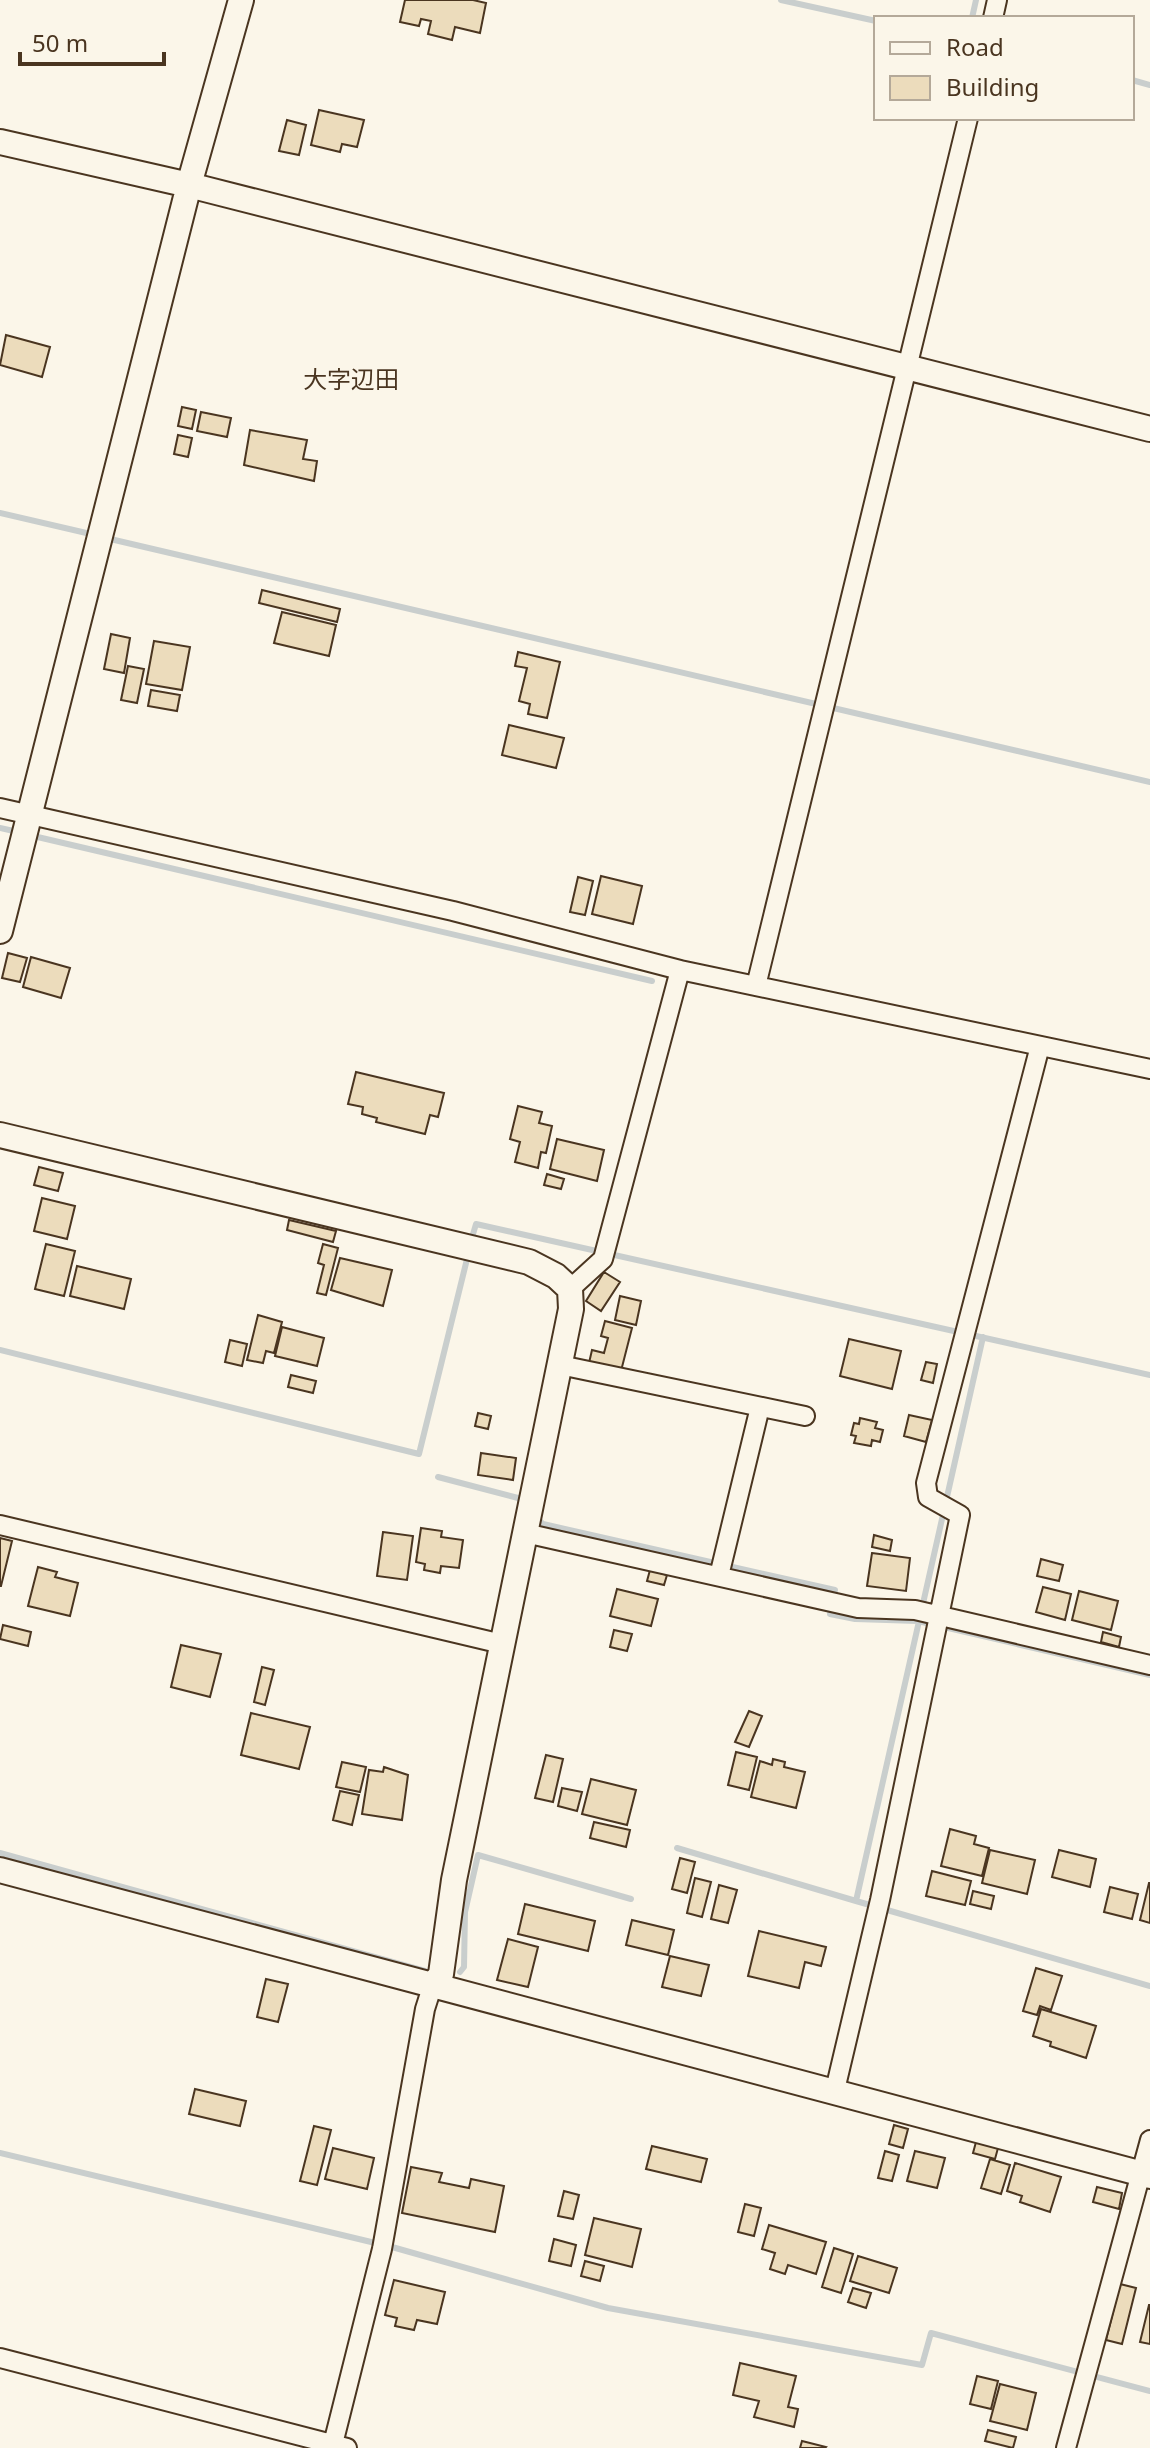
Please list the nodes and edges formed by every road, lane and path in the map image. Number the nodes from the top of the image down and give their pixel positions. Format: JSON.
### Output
{"nodes":[{"id":1,"x":241,"y":0,"type":"edge"},
{"id":2,"x":968,"y":120,"type":"edge"},
{"id":3,"x":0,"y":142,"type":"edge"},
{"id":4,"x":189,"y":185,"type":"junction"},
{"id":5,"x":907,"y":367,"type":"junction"},
{"id":6,"x":1150,"y":429,"type":"edge"},
{"id":7,"x":0,"y":808,"type":"edge"},
{"id":8,"x":27,"y":828,"type":"junction"},
{"id":9,"x":0,"y":931,"type":"edge"},
{"id":10,"x":680,"y":970,"type":"junction"},
{"id":11,"x":756,"y":986,"type":"junction"},
{"id":12,"x":1040,"y":1046,"type":"junction"},
{"id":13,"x":1150,"y":1069,"type":"edge"},
{"id":14,"x":0,"y":1135,"type":"edge"},
{"id":15,"x":570,"y":1289,"type":"junction"},
{"id":16,"x":560,"y":1365,"type":"junction"},
{"id":17,"x":760,"y":1407,"type":"junction"},
{"id":18,"x":805,"y":1416,"type":"dead end"},
{"id":19,"x":528,"y":1518,"type":"junction"},
{"id":20,"x":0,"y":1525,"type":"edge"},
{"id":21,"x":721,"y":1568,"type":"junction"},
{"id":22,"x":926,"y":1613,"type":"junction"},
{"id":23,"x":502,"y":1644,"type":"junction"},
{"id":24,"x":1150,"y":1665,"type":"edge"},
{"id":25,"x":0,"y":1870,"type":"edge"},
{"id":26,"x":432,"y":1987,"type":"junction"},
{"id":27,"x":835,"y":2090,"type":"junction"},
{"id":28,"x":1150,"y":2140,"type":"edge"},
{"id":29,"x":1146,"y":2175,"type":"edge"},
{"id":30,"x":0,"y":2358,"type":"edge"},
{"id":31,"x":338,"y":2447,"type":"edge"},
{"id":32,"x":1066,"y":2448,"type":"edge"}],
"edges":[{"from":1,"to":4,"type":"street"},
{"from":2,"to":5,"type":"street"},
{"from":3,"to":4,"type":"street"},
{"from":4,"to":5,"type":"street"},
{"from":4,"to":8,"type":"street"},
{"from":5,"to":6,"type":"street"},
{"from":5,"to":11,"type":"street"},
{"from":7,"to":8,"type":"street"},
{"from":8,"to":9,"type":"street"},
{"from":8,"to":10,"type":"street"},
{"from":10,"to":11,"type":"street"},
{"from":10,"to":15,"type":"street"},
{"from":11,"to":12,"type":"street"},
{"from":12,"to":13,"type":"street"},
{"from":12,"to":22,"type":"street"},
{"from":14,"to":15,"type":"street"},
{"from":15,"to":16,"type":"street"},
{"from":16,"to":17,"type":"street"},
{"from":16,"to":19,"type":"street"},
{"from":17,"to":18,"type":"street"},
{"from":17,"to":21,"type":"street"},
{"from":19,"to":21,"type":"street"},
{"from":19,"to":23,"type":"street"},
{"from":20,"to":23,"type":"street"},
{"from":21,"to":22,"type":"street"},
{"from":22,"to":24,"type":"street"},
{"from":22,"to":27,"type":"street"},
{"from":23,"to":26,"type":"street"},
{"from":25,"to":26,"type":"street"},
{"from":26,"to":27,"type":"street"},
{"from":26,"to":31,"type":"street"},
{"from":27,"to":29,"type":"street"},
{"from":28,"to":29,"type":"street"},
{"from":29,"to":32,"type":"street"},
{"from":30,"to":31,"type":"street"}]}
